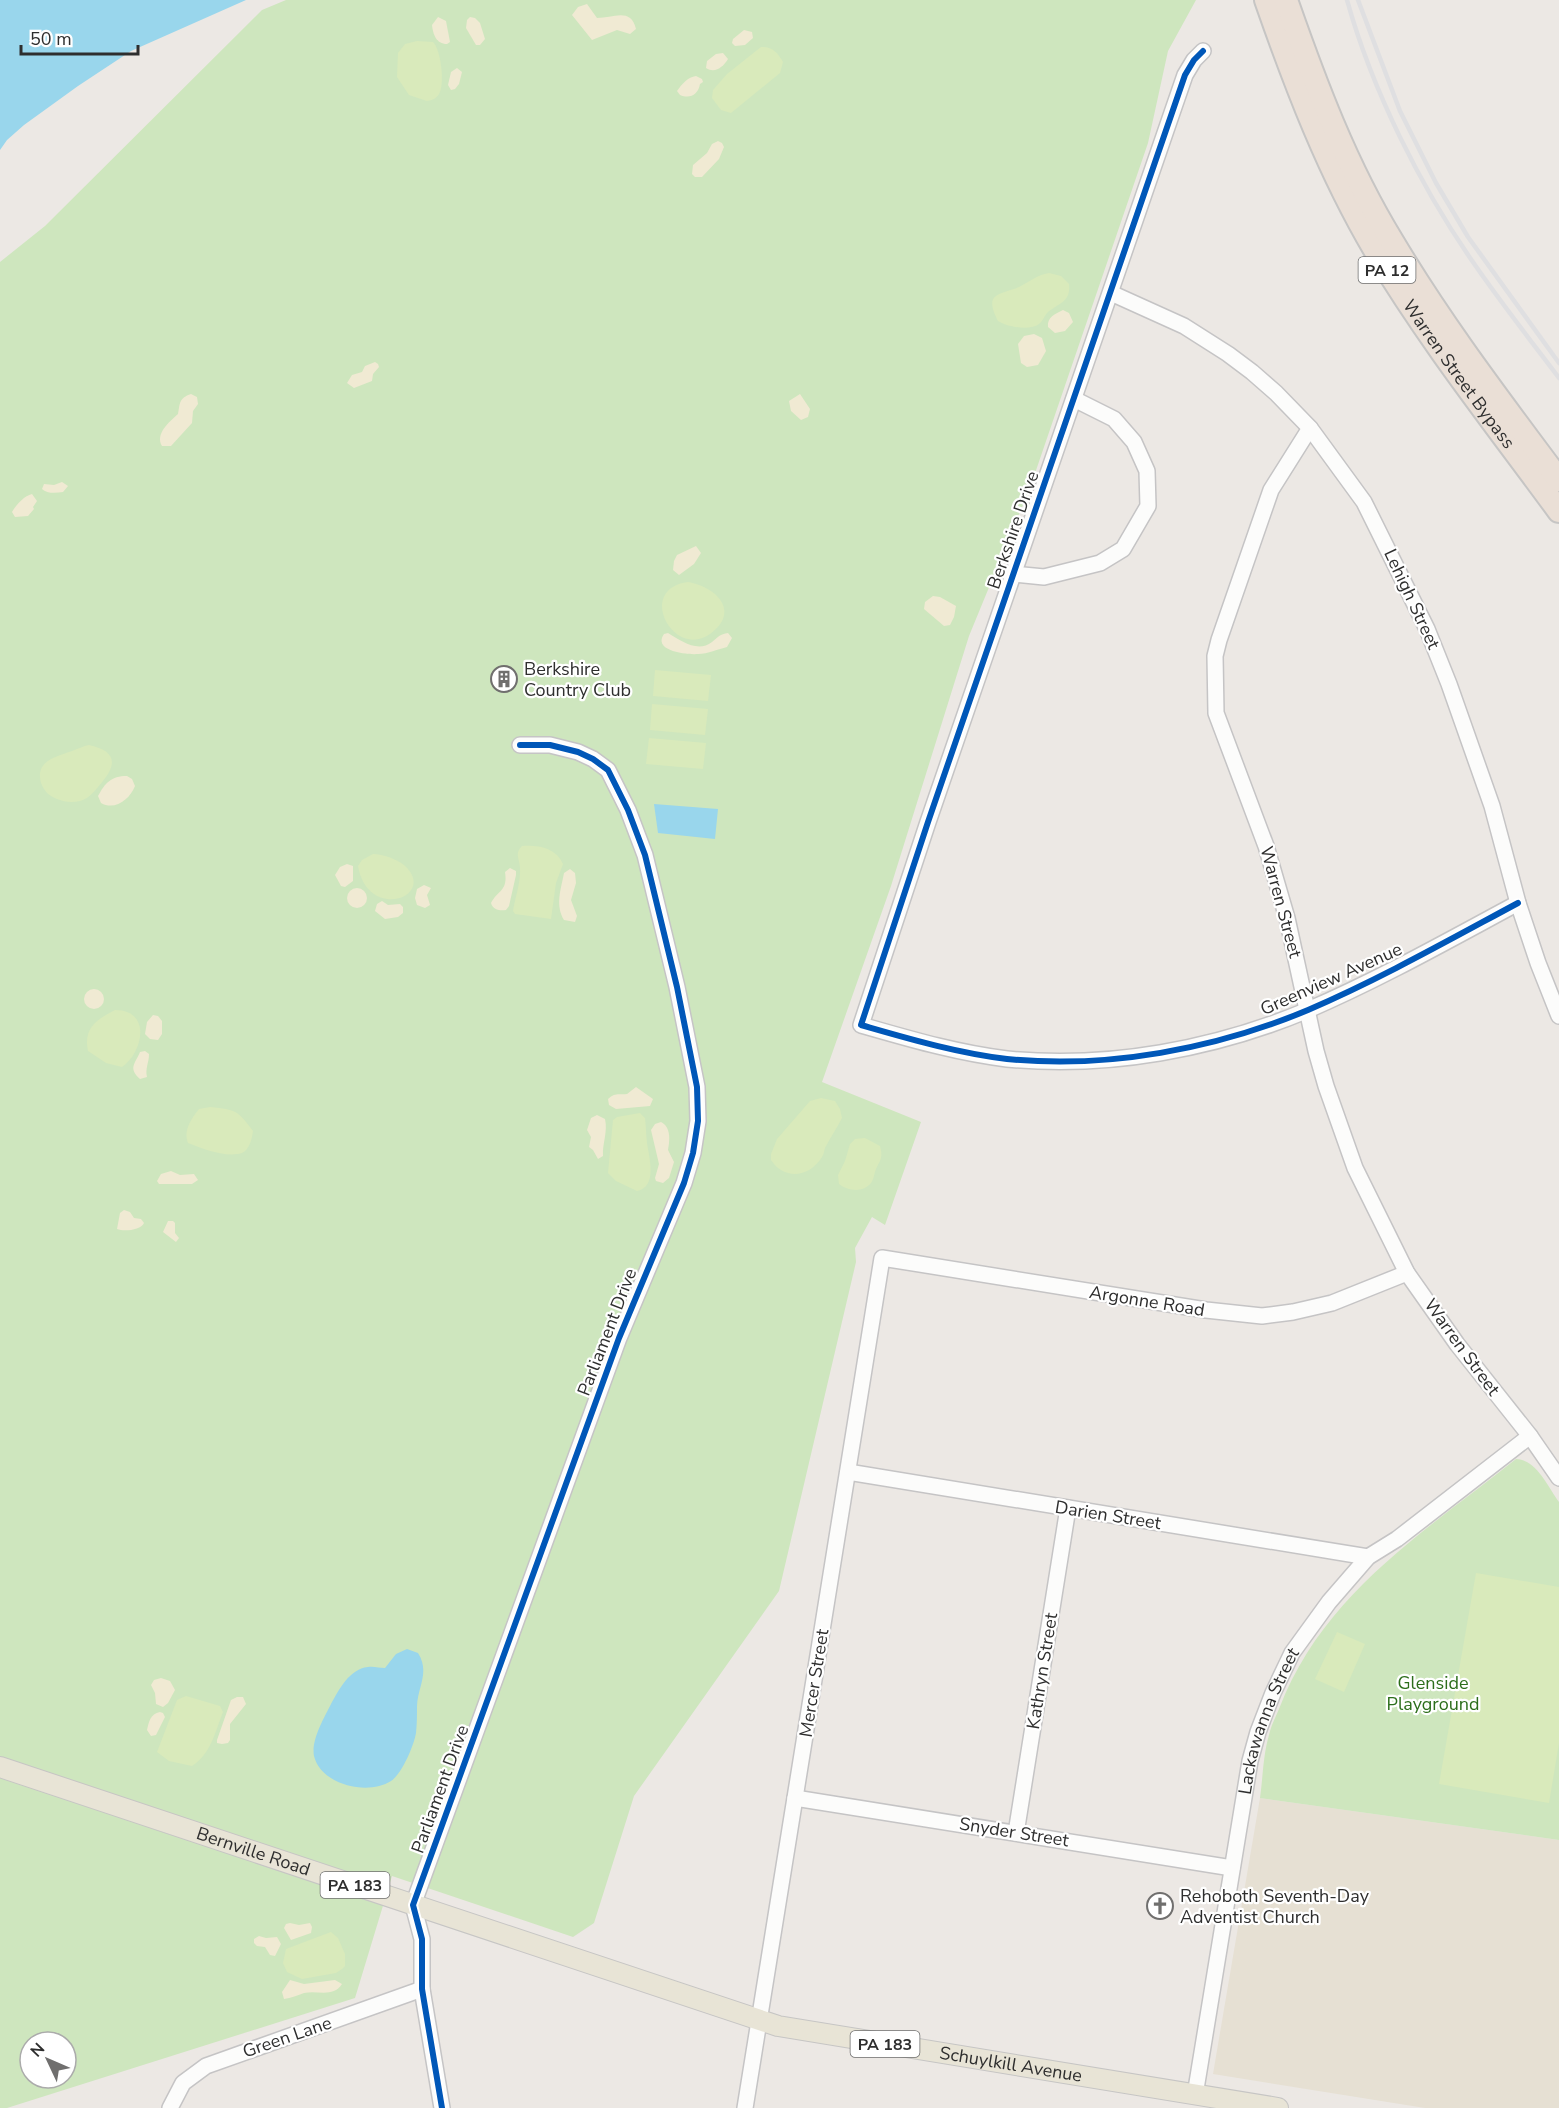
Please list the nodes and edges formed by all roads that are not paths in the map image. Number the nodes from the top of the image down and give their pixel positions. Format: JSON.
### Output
{"nodes":[{"id":1,"x":1266,"y":0,"type":"edge"},
{"id":2,"x":1286,"y":0,"type":"edge"},
{"id":3,"x":1203,"y":51,"type":"dead end"},
{"id":4,"x":1111,"y":293,"type":"junction"},
{"id":5,"x":1074,"y":399,"type":"junction"},
{"id":6,"x":1310,"y":428,"type":"junction"},
{"id":7,"x":1559,"y":480,"type":"edge"},
{"id":8,"x":1559,"y":511,"type":"edge"},
{"id":9,"x":1014,"y":574,"type":"junction"},
{"id":10,"x":520,"y":745,"type":"dead end"},
{"id":11,"x":1518,"y":903,"type":"junction"},
{"id":12,"x":1307,"y":1010,"type":"junction"},
{"id":13,"x":1559,"y":1016,"type":"edge"},
{"id":14,"x":861,"y":1025,"type":"joint"},
{"id":15,"x":882,"y":1258,"type":"joint"},
{"id":16,"x":1407,"y":1273,"type":"junction"},
{"id":17,"x":1530,"y":1436,"type":"junction"},
{"id":18,"x":848,"y":1472,"type":"junction"},
{"id":19,"x":1559,"y":1478,"type":"edge"},
{"id":20,"x":1068,"y":1508,"type":"junction"},
{"id":21,"x":1368,"y":1557,"type":"junction"},
{"id":22,"x":0,"y":1767,"type":"edge"},
{"id":23,"x":795,"y":1798,"type":"junction"},
{"id":24,"x":1016,"y":1833,"type":"junction"},
{"id":25,"x":1232,"y":1868,"type":"junction"},
{"id":26,"x":413,"y":1905,"type":"junction"},
{"id":27,"x":422,"y":1989,"type":"junction"},
{"id":28,"x":710,"y":2003,"type":"joint"},
{"id":29,"x":759,"y":2020,"type":"junction"},
{"id":30,"x":1194,"y":2101,"type":"edge"},
{"id":31,"x":170,"y":2108,"type":"edge"},
{"id":32,"x":442,"y":2108,"type":"edge"},
{"id":33,"x":745,"y":2108,"type":"edge"},
{"id":34,"x":1278,"y":2108,"type":"edge"}],
"edges":[{"from":1,"to":8,"type":"highway","name":"Warren Street Bypass","number":"PA 12"},
{"from":2,"to":7,"type":"highway","name":"Warren Street Bypass","number":"PA 12"},
{"from":3,"to":4,"type":"street","name":"Berkshire Drive"},
{"from":4,"to":5,"type":"street","name":"Berkshire Drive"},
{"from":4,"to":6,"type":"street","name":"Lehigh Street"},
{"from":5,"to":9,"type":"street","name":"Berkshire Drive"},
{"from":5,"to":9,"type":"street"},
{"from":6,"to":11,"type":"street","name":"Lehigh Street"},
{"from":6,"to":12,"type":"street","name":"Warren Street"},
{"from":9,"to":14,"type":"street","name":"Berkshire Drive"},
{"from":10,"to":26,"type":"street","name":"Parliament Drive"},
{"from":11,"to":12,"type":"street","name":"Greenview Avenue"},
{"from":11,"to":13,"type":"street","name":"Lehigh Street"},
{"from":12,"to":14,"type":"street","name":"Greenview Avenue"},
{"from":12,"to":16,"type":"street","name":"Warren Street"},
{"from":15,"to":16,"type":"street","name":"Argonne Road"},
{"from":15,"to":18,"type":"street","name":"Mercer Street"},
{"from":16,"to":17,"type":"street","name":"Warren Street"},
{"from":17,"to":19,"type":"street","name":"Warren Street"},
{"from":17,"to":21,"type":"street","name":"Lackawanna Street"},
{"from":18,"to":20,"type":"street","name":"Darien Street"},
{"from":18,"to":23,"type":"street","name":"Mercer Street"},
{"from":20,"to":21,"type":"street","name":"Darien Street"},
{"from":20,"to":24,"type":"street","name":"Kathryn Street"},
{"from":21,"to":25,"type":"street","name":"Lackawanna Street"},
{"from":22,"to":26,"type":"main road","name":"Bernville Road","number":"PA 183"},
{"from":23,"to":24,"type":"street","name":"Snyder Street"},
{"from":23,"to":29,"type":"street","name":"Mercer Street"},
{"from":24,"to":25,"type":"street","name":"Snyder Street"},
{"from":25,"to":30,"type":"street","name":"Lackawanna Street"},
{"from":26,"to":27,"type":"street"},
{"from":26,"to":28,"type":"main road","name":"Bernville Road","number":"PA 183"},
{"from":27,"to":31,"type":"street","name":"Green Lane"},
{"from":27,"to":32,"type":"street"},
{"from":28,"to":29,"type":"main road","name":"Schuylkill Avenue","number":"PA 183"},
{"from":29,"to":30,"type":"main road","name":"Schuylkill Avenue","number":"PA 183"},
{"from":29,"to":33,"type":"street","name":"Mercer Street"},
{"from":30,"to":34,"type":"main road","name":"Schuylkill Avenue","number":"PA 183"}]}
